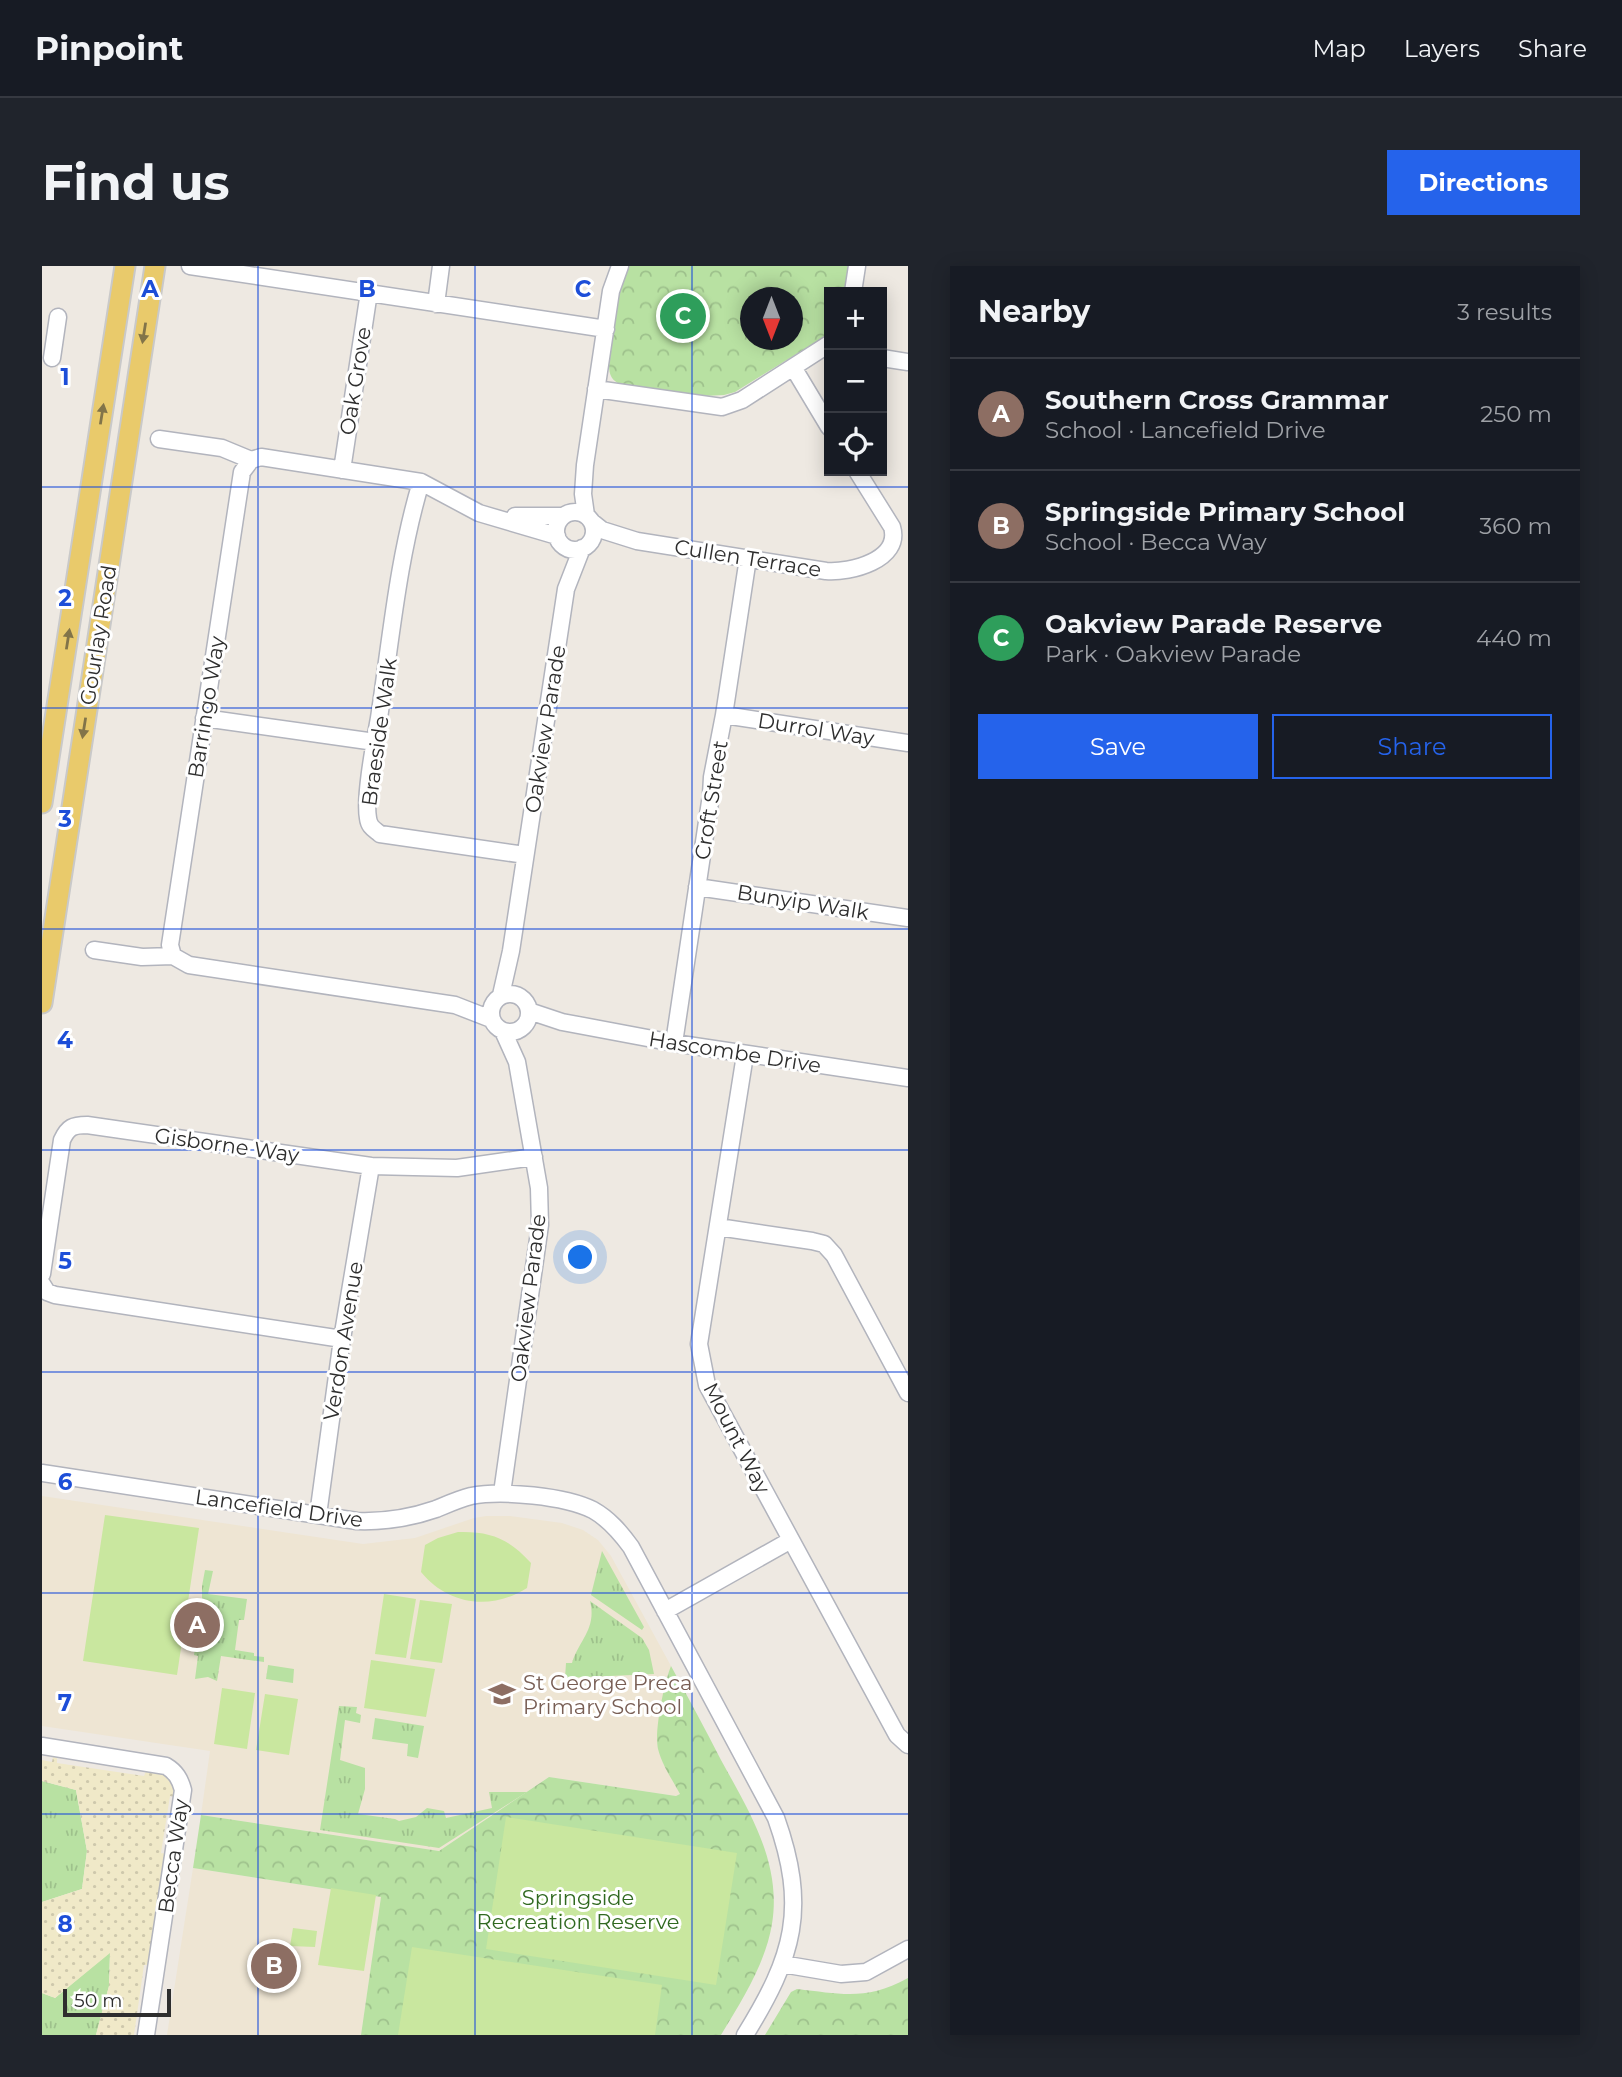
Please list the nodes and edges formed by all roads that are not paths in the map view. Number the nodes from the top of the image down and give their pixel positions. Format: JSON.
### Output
{"nodes":[{"id":1,"x":125,"y":266,"type":"edge"},
{"id":2,"x":155,"y":266,"type":"edge"},
{"id":3,"x":190,"y":266,"type":"edge"},
{"id":4,"x":441,"y":266,"type":"edge"},
{"id":5,"x":620,"y":266,"type":"edge"},
{"id":6,"x":858,"y":266,"type":"edge"},
{"id":7,"x":267,"y":272,"type":"edge"},
{"id":8,"x":854,"y":287,"type":"edge"},
{"id":9,"x":369,"y":292,"type":"junction"},
{"id":10,"x":436,"y":304,"type":"junction"},
{"id":11,"x":58,"y":317,"type":"dead end"},
{"id":12,"x":606,"y":329,"type":"junction"},
{"id":13,"x":49,"y":336,"type":"edge"},
{"id":14,"x":824,"y":347,"type":"edge"},
{"id":15,"x":52,"y":358,"type":"dead end"},
{"id":16,"x":887,"y":359,"type":"edge"},
{"id":17,"x":908,"y":362,"type":"edge"},
{"id":18,"x":793,"y":367,"type":"junction"},
{"id":19,"x":596,"y":389,"type":"junction"},
{"id":20,"x":824,"y":419,"type":"edge"},
{"id":21,"x":159,"y":439,"type":"dead end"},
{"id":22,"x":251,"y":460,"type":"junction"},
{"id":23,"x":585,"y":465,"type":"junction"},
{"id":24,"x":342,"y":470,"type":"junction"},
{"id":25,"x":860,"y":476,"type":"edge"},
{"id":26,"x":421,"y":482,"type":"junction"},
{"id":27,"x":564,"y":515,"type":"junction"},
{"id":28,"x":498,"y":517,"type":"junction"},
{"id":29,"x":589,"y":519,"type":"junction"},
{"id":30,"x":560,"y":540,"type":"junction"},
{"id":31,"x":901,"y":540,"type":"edge"},
{"id":32,"x":637,"y":541,"type":"junction"},
{"id":33,"x":584,"y":547,"type":"junction"},
{"id":34,"x":748,"y":558,"type":"junction"},
{"id":35,"x":566,"y":589,"type":"junction"},
{"id":36,"x":724,"y":715,"type":"junction"},
{"id":37,"x":204,"y":718,"type":"junction"},
{"id":38,"x":375,"y":742,"type":"junction"},
{"id":39,"x":908,"y":743,"type":"edge"},
{"id":40,"x":42,"y":803,"type":"edge"},
{"id":41,"x":525,"y":855,"type":"junction"},
{"id":42,"x":697,"y":887,"type":"junction"},
{"id":43,"x":908,"y":918,"type":"edge"},
{"id":44,"x":94,"y":950,"type":"dead end"},
{"id":45,"x":511,"y":951,"type":"junction"},
{"id":46,"x":173,"y":956,"type":"junction"},
{"id":47,"x":518,"y":995,"type":"junction"},
{"id":48,"x":498,"y":998,"type":"junction"},
{"id":49,"x":42,"y":1003,"type":"edge"},
{"id":50,"x":455,"y":1005,"type":"junction"},
{"id":51,"x":525,"y":1022,"type":"junction"},
{"id":52,"x":497,"y":1025,"type":"junction"},
{"id":53,"x":674,"y":1043,"type":"junction"},
{"id":54,"x":745,"y":1055,"type":"junction"},
{"id":55,"x":517,"y":1062,"type":"junction"},
{"id":56,"x":908,"y":1079,"type":"edge"},
{"id":57,"x":534,"y":1157,"type":"junction"},
{"id":58,"x":371,"y":1167,"type":"junction"},
{"id":59,"x":718,"y":1227,"type":"junction"},
{"id":60,"x":42,"y":1273,"type":"edge"},
{"id":61,"x":42,"y":1284,"type":"edge"},
{"id":62,"x":342,"y":1339,"type":"junction"},
{"id":63,"x":908,"y":1393,"type":"edge"},
{"id":64,"x":42,"y":1473,"type":"edge"},
{"id":65,"x":502,"y":1493,"type":"junction"},
{"id":66,"x":318,"y":1515,"type":"junction"},
{"id":67,"x":791,"y":1540,"type":"junction"},
{"id":68,"x":665,"y":1611,"type":"junction"},
{"id":69,"x":908,"y":1745,"type":"edge"},
{"id":70,"x":42,"y":1746,"type":"edge"},
{"id":71,"x":908,"y":1949,"type":"edge"},
{"id":72,"x":782,"y":1964,"type":"junction"},
{"id":73,"x":146,"y":2035,"type":"edge"},
{"id":74,"x":745,"y":2035,"type":"edge"}],
"edges":[{"from":40,"to":1,"type":"main road","name":"Gourlay Road","one_way":true},
{"from":2,"to":49,"type":"main road","name":"Gourlay Road","one_way":true},
{"from":3,"to":7,"type":"street"},
{"from":4,"to":10,"type":"street"},
{"from":5,"to":12,"type":"street"},
{"from":6,"to":8,"type":"street"},
{"from":7,"to":9,"type":"street"},
{"from":9,"to":10,"type":"street"},
{"from":9,"to":24,"type":"street","name":"Oak Grove"},
{"from":10,"to":12,"type":"street"},
{"from":11,"to":13,"type":"street"},
{"from":12,"to":19,"type":"street"},
{"from":13,"to":15,"type":"street"},
{"from":14,"to":18,"type":"street"},
{"from":16,"to":17,"type":"street"},
{"from":18,"to":19,"type":"street"},
{"from":18,"to":20,"type":"street"},
{"from":19,"to":23,"type":"street"},
{"from":21,"to":22,"type":"street"},
{"from":22,"to":24,"type":"street"},
{"from":22,"to":37,"type":"street","name":"Barringo Way"},
{"from":23,"to":27,"type":"street"},
{"from":23,"to":29,"type":"street"},
{"from":24,"to":26,"type":"street"},
{"from":25,"to":31,"type":"street","name":"Cullen Terrace"},
{"from":26,"to":28,"type":"street"},
{"from":26,"to":38,"type":"street","name":"Braeside Walk"},
{"from":27,"to":28,"type":"street"},
{"from":27,"to":29,"type":"street"},
{"from":27,"to":30,"type":"street"},
{"from":28,"to":30,"type":"street"},
{"from":29,"to":32,"type":"street","name":"Cullen Terrace"},
{"from":29,"to":33,"type":"street"},
{"from":30,"to":33,"type":"street"},
{"from":30,"to":35,"type":"street","name":"Oakview Parade"},
{"from":31,"to":34,"type":"street","name":"Cullen Terrace"},
{"from":32,"to":33,"type":"street","name":"Cullen Terrace"},
{"from":32,"to":34,"type":"street","name":"Cullen Terrace"},
{"from":33,"to":35,"type":"street","name":"Oakview Parade"},
{"from":34,"to":36,"type":"street","name":"Croft Street"},
{"from":35,"to":41,"type":"street","name":"Oakview Parade"},
{"from":36,"to":39,"type":"street","name":"Durrol Way"},
{"from":36,"to":42,"type":"street","name":"Croft Street"},
{"from":37,"to":38,"type":"street"},
{"from":37,"to":46,"type":"street","name":"Barringo Way"},
{"from":38,"to":41,"type":"street","name":"Braeside Walk"},
{"from":41,"to":45,"type":"street","name":"Oakview Parade"},
{"from":42,"to":43,"type":"street","name":"Bunyip Walk"},
{"from":42,"to":53,"type":"street","name":"Croft Street"},
{"from":44,"to":46,"type":"street"},
{"from":45,"to":47,"type":"street","name":"Oakview Parade"},
{"from":45,"to":48,"type":"street","name":"Oakview Parade"},
{"from":46,"to":50,"type":"street"},
{"from":47,"to":48,"type":"street"},
{"from":47,"to":51,"type":"street"},
{"from":48,"to":50,"type":"street"},
{"from":48,"to":52,"type":"street"},
{"from":50,"to":52,"type":"street"},
{"from":51,"to":52,"type":"street"},
{"from":51,"to":53,"type":"street","name":"Hascombe Drive"},
{"from":51,"to":55,"type":"street","name":"Oakview Parade"},
{"from":52,"to":55,"type":"street","name":"Oakview Parade"},
{"from":53,"to":54,"type":"street","name":"Hascombe Drive"},
{"from":54,"to":56,"type":"street","name":"Hascombe Drive"},
{"from":54,"to":59,"type":"street","name":"Mount Way"},
{"from":55,"to":57,"type":"street","name":"Oakview Parade"},
{"from":57,"to":58,"type":"street","name":"Gisborne Way"},
{"from":57,"to":65,"type":"street","name":"Oakview Parade"},
{"from":58,"to":60,"type":"street","name":"Gisborne Way"},
{"from":58,"to":62,"type":"street","name":"Verdon Avenue"},
{"from":59,"to":63,"type":"street"},
{"from":59,"to":67,"type":"street","name":"Mount Way"},
{"from":61,"to":62,"type":"street"},
{"from":62,"to":66,"type":"street","name":"Verdon Avenue"},
{"from":64,"to":66,"type":"street","name":"Lancefield Drive"},
{"from":65,"to":66,"type":"street","name":"Lancefield Drive"},
{"from":65,"to":68,"type":"street","name":"Lancefield Drive"},
{"from":67,"to":68,"type":"street"},
{"from":67,"to":69,"type":"street","name":"Mount Way"},
{"from":68,"to":72,"type":"street","name":"Lancefield Drive"},
{"from":70,"to":73,"type":"street","name":"Becca Way"},
{"from":71,"to":72,"type":"street"},
{"from":72,"to":74,"type":"street","name":"Lancefield Drive"}]}
